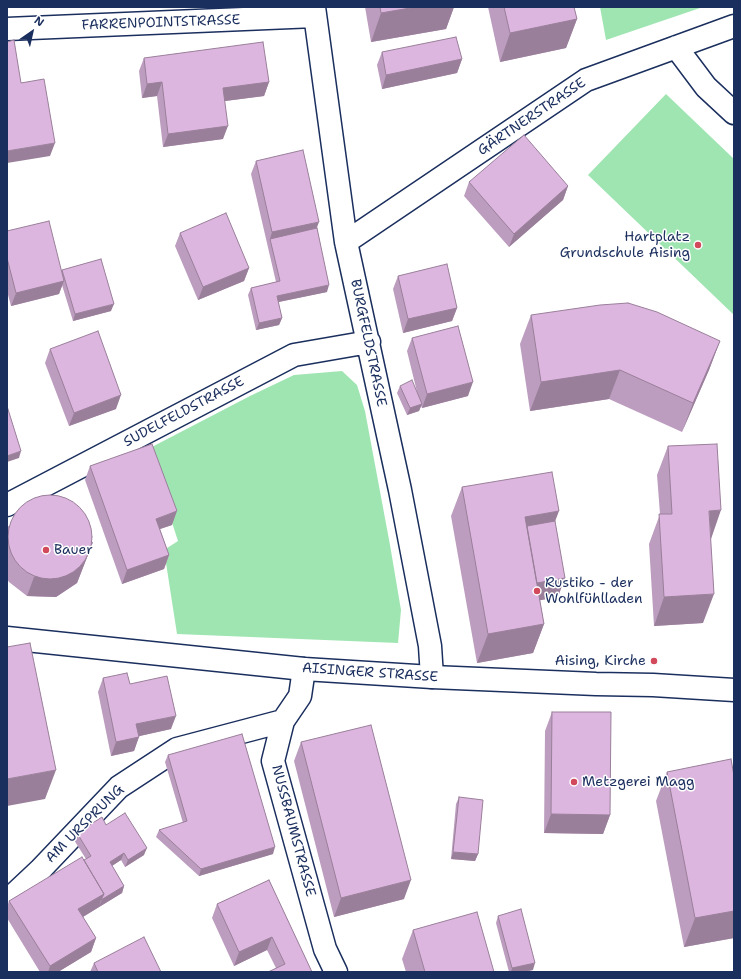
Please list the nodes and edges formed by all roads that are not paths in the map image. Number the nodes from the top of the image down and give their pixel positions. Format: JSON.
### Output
{"nodes":[{"id":1,"x":315,"y":12,"type":"edge"},
{"id":2,"x":734,"y":26,"type":"edge"},
{"id":3,"x":7,"y":29,"type":"edge"},
{"id":4,"x":676,"y":47,"type":"junction"},
{"id":5,"x":734,"y":113,"type":"edge"},
{"id":6,"x":346,"y":242,"type":"junction"},
{"id":7,"x":368,"y":342,"type":"junction"},
{"id":8,"x":7,"y":505,"type":"edge"},
{"id":9,"x":7,"y":638,"type":"edge"},
{"id":10,"x":304,"y":669,"type":"junction"},
{"id":11,"x":432,"y":677,"type":"junction"},
{"id":12,"x":734,"y":690,"type":"edge"},
{"id":13,"x":283,"y":721,"type":"junction"},
{"id":14,"x":7,"y":902,"type":"edge"},
{"id":15,"x":336,"y":972,"type":"edge"}],
"edges":[{"from":1,"to":3,"type":"street","name":"FARRENPOINTSTRASSE"},
{"from":1,"to":6,"type":"street","name":"BURGFELDSTRASSE"},
{"from":2,"to":4,"type":"street","name":"GÄRTNERSTRASSE"},
{"from":4,"to":5,"type":"street"},
{"from":4,"to":6,"type":"street","name":"GÄRTNERSTRASSE"},
{"from":6,"to":7,"type":"street","name":"BURGFELDSTRASSE"},
{"from":7,"to":8,"type":"street","name":"SUDELFELDSTRASSE"},
{"from":7,"to":11,"type":"street","name":"BURGFELDSTRASSE"},
{"from":9,"to":10,"type":"street","name":"AISINGER STRASSE"},
{"from":10,"to":11,"type":"street","name":"AISINGER STRASSE"},
{"from":10,"to":13,"type":"street","name":"NUSSBAUMSTRASSE"},
{"from":11,"to":12,"type":"street","name":"AISINGER STRASSE"},
{"from":13,"to":14,"type":"street","name":"AM URSPRUNG"},
{"from":13,"to":15,"type":"street","name":"NUSSBAUMSTRASSE"}]}
